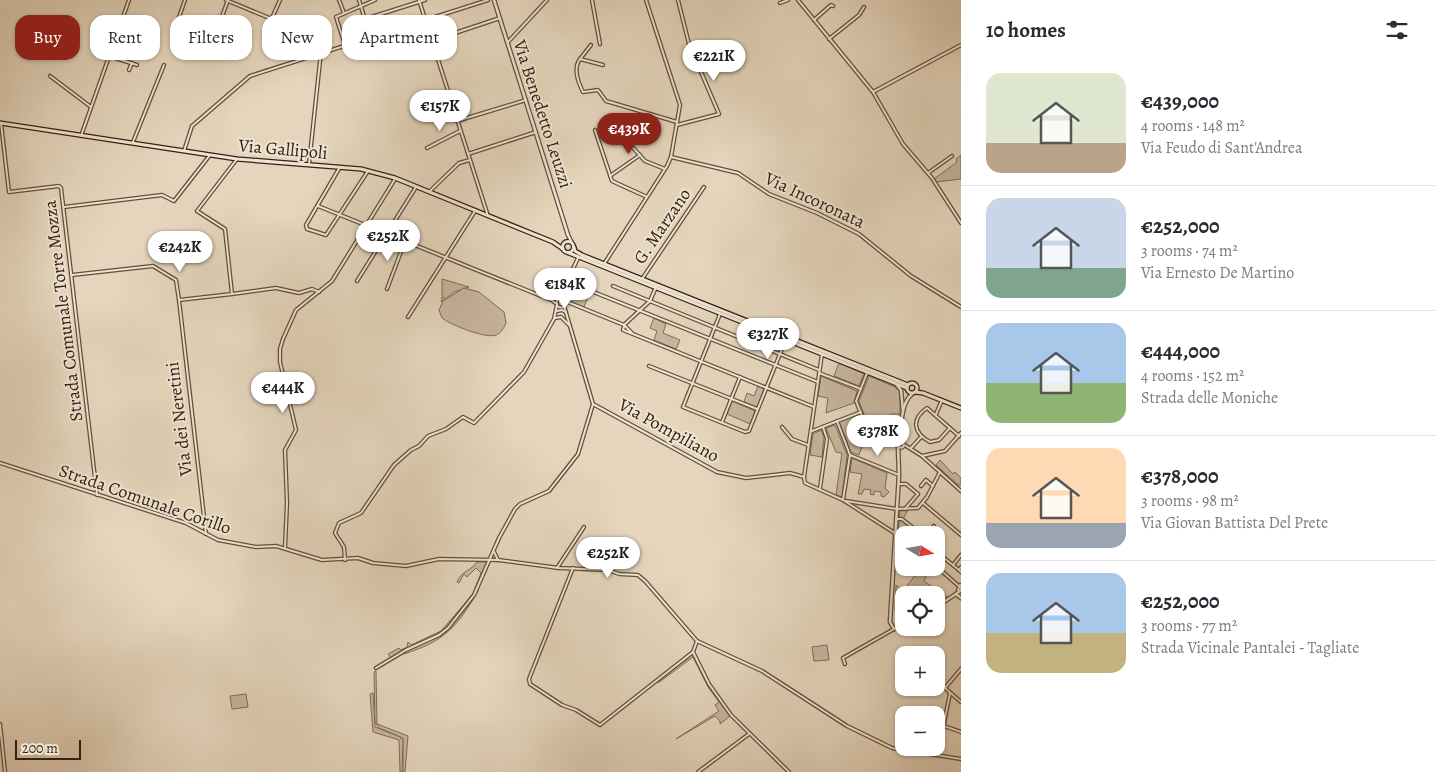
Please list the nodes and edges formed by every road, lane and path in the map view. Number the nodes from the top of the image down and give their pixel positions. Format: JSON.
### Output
{"nodes":[{"id":1,"x":128,"y":0,"type":"edge"},
{"id":2,"x":185,"y":0,"type":"edge"},
{"id":3,"x":227,"y":0,"type":"edge"},
{"id":4,"x":280,"y":0,"type":"edge"},
{"id":5,"x":339,"y":0,"type":"edge"},
{"id":6,"x":359,"y":0,"type":"edge"},
{"id":7,"x":375,"y":0,"type":"edge"},
{"id":8,"x":425,"y":0,"type":"edge"},
{"id":9,"x":488,"y":0,"type":"edge"},
{"id":10,"x":494,"y":0,"type":"edge"},
{"id":11,"x":547,"y":0,"type":"edge"},
{"id":12,"x":592,"y":0,"type":"edge"},
{"id":13,"x":646,"y":0,"type":"edge"},
{"id":14,"x":678,"y":0,"type":"edge"},
{"id":15,"x":788,"y":0,"type":"edge"},
{"id":16,"x":798,"y":0,"type":"edge"},
{"id":17,"x":419,"y":1,"type":"edge"},
{"id":18,"x":780,"y":3,"type":"dead end"},
{"id":19,"x":361,"y":6,"type":"junction"},
{"id":20,"x":834,"y":6,"type":"dead end"},
{"id":21,"x":864,"y":7,"type":"dead end"},
{"id":22,"x":344,"y":14,"type":"junction"},
{"id":23,"x":123,"y":15,"type":"edge"},
{"id":24,"x":180,"y":15,"type":"edge"},
{"id":25,"x":222,"y":15,"type":"edge"},
{"id":26,"x":264,"y":15,"type":"edge"},
{"id":27,"x":273,"y":15,"type":"edge"},
{"id":28,"x":364,"y":15,"type":"edge"},
{"id":29,"x":377,"y":15,"type":"edge"},
{"id":30,"x":423,"y":15,"type":"edge"},
{"id":31,"x":441,"y":15,"type":"edge"},
{"id":32,"x":500,"y":18,"type":"junction"},
{"id":33,"x":814,"y":20,"type":"junction"},
{"id":34,"x":457,"y":32,"type":"edge"},
{"id":35,"x":342,"y":36,"type":"edge"},
{"id":36,"x":829,"y":39,"type":"junction"},
{"id":37,"x":508,"y":43,"type":"junction"},
{"id":38,"x":600,"y":44,"type":"dead end"},
{"id":39,"x":591,"y":45,"type":"dead end"},
{"id":40,"x":961,"y":45,"type":"edge"},
{"id":41,"x":580,"y":59,"type":"junction"},
{"id":42,"x":108,"y":60,"type":"edge"},
{"id":43,"x":122,"y":60,"type":"edge"},
{"id":44,"x":298,"y":60,"type":"edge"},
{"id":45,"x":320,"y":60,"type":"edge"},
{"id":46,"x":437,"y":60,"type":"edge"},
{"id":47,"x":132,"y":63,"type":"junction"},
{"id":48,"x":138,"y":65,"type":"dead end"},
{"id":49,"x":164,"y":65,"type":"dead end"},
{"id":50,"x":603,"y":65,"type":"dead end"},
{"id":51,"x":129,"y":70,"type":"dead end"},
{"id":52,"x":50,"y":76,"type":"dead end"},
{"id":53,"x":873,"y":92,"type":"junction"},
{"id":54,"x":526,"y":100,"type":"junction"},
{"id":55,"x":91,"y":107,"type":"junction"},
{"id":56,"x":653,"y":114,"type":"junction"},
{"id":57,"x":607,"y":119,"type":"dead end"},
{"id":58,"x":457,"y":121,"type":"junction"},
{"id":59,"x":0,"y":123,"type":"edge"},
{"id":60,"x":677,"y":123,"type":"junction"},
{"id":61,"x":595,"y":130,"type":"dead end"},
{"id":62,"x":460,"y":131,"type":"junction"},
{"id":63,"x":536,"y":132,"type":"junction"},
{"id":64,"x":81,"y":136,"type":"junction"},
{"id":65,"x":645,"y":143,"type":"dead end"},
{"id":66,"x":133,"y":144,"type":"junction"},
{"id":67,"x":427,"y":148,"type":"dead end"},
{"id":68,"x":184,"y":151,"type":"junction"},
{"id":69,"x":468,"y":154,"type":"junction"},
{"id":70,"x":640,"y":154,"type":"junction"},
{"id":71,"x":210,"y":155,"type":"junction"},
{"id":72,"x":952,"y":156,"type":"dead end"},
{"id":73,"x":671,"y":157,"type":"junction"},
{"id":74,"x":237,"y":159,"type":"junction"},
{"id":75,"x":470,"y":160,"type":"junction"},
{"id":76,"x":309,"y":165,"type":"junction"},
{"id":77,"x":340,"y":167,"type":"junction"},
{"id":78,"x":368,"y":170,"type":"junction"},
{"id":79,"x":665,"y":170,"type":"junction"},
{"id":80,"x":928,"y":173,"type":"junction"},
{"id":81,"x":610,"y":176,"type":"junction"},
{"id":82,"x":395,"y":178,"type":"junction"},
{"id":83,"x":416,"y":187,"type":"junction"},
{"id":84,"x":704,"y":187,"type":"dead end"},
{"id":85,"x":429,"y":192,"type":"junction"},
{"id":86,"x":648,"y":197,"type":"junction"},
{"id":87,"x":318,"y":206,"type":"junction"},
{"id":88,"x":63,"y":207,"type":"junction"},
{"id":89,"x":475,"y":211,"type":"junction"},
{"id":90,"x":340,"y":214,"type":"junction"},
{"id":91,"x":488,"y":216,"type":"junction"},
{"id":92,"x":961,"y":223,"type":"edge"},
{"id":93,"x":366,"y":225,"type":"junction"},
{"id":94,"x":387,"y":233,"type":"junction"},
{"id":95,"x":568,"y":235,"type":"junction"},
{"id":96,"x":405,"y":240,"type":"junction"},
{"id":97,"x":553,"y":242,"type":"junction"},
{"id":98,"x":565,"y":242,"type":"junction"},
{"id":99,"x":573,"y":245,"type":"junction"},
{"id":100,"x":563,"y":249,"type":"junction"},
{"id":101,"x":569,"y":253,"type":"junction"},
{"id":102,"x":579,"y":256,"type":"junction"},
{"id":103,"x":446,"y":257,"type":"junction"},
{"id":104,"x":604,"y":264,"type":"junction"},
{"id":105,"x":72,"y":275,"type":"junction"},
{"id":106,"x":642,"y":279,"type":"junction"},
{"id":107,"x":357,"y":281,"type":"dead end"},
{"id":108,"x":613,"y":286,"type":"dead end"},
{"id":109,"x":656,"y":287,"type":"junction"},
{"id":110,"x":387,"y":289,"type":"dead end"},
{"id":111,"x":592,"y":291,"type":"dead end"},
{"id":112,"x":319,"y":292,"type":"junction"},
{"id":113,"x":232,"y":294,"type":"junction"},
{"id":114,"x":549,"y":298,"type":"junction"},
{"id":115,"x":560,"y":299,"type":"junction"},
{"id":116,"x":179,"y":300,"type":"junction"},
{"id":117,"x":565,"y":301,"type":"junction"},
{"id":118,"x":650,"y":302,"type":"junction"},
{"id":119,"x":557,"y":305,"type":"junction"},
{"id":120,"x":571,"y":305,"type":"junction"},
{"id":121,"x":564,"y":306,"type":"junction"},
{"id":122,"x":561,"y":307,"type":"junction"},
{"id":123,"x":961,"y":307,"type":"edge"},
{"id":124,"x":557,"y":311,"type":"junction"},
{"id":125,"x":640,"y":311,"type":"junction"},
{"id":126,"x":566,"y":312,"type":"junction"},
{"id":127,"x":720,"y":313,"type":"junction"},
{"id":128,"x":408,"y":317,"type":"dead end"},
{"id":129,"x":554,"y":319,"type":"junction"},
{"id":130,"x":624,"y":325,"type":"junction"},
{"id":131,"x":571,"y":327,"type":"junction"},
{"id":132,"x":715,"y":328,"type":"junction"},
{"id":133,"x":634,"y":334,"type":"junction"},
{"id":134,"x":710,"y":339,"type":"junction"},
{"id":135,"x":786,"y":339,"type":"junction"},
{"id":136,"x":780,"y":354,"type":"junction"},
{"id":137,"x":822,"y":354,"type":"junction"},
{"id":138,"x":701,"y":361,"type":"junction"},
{"id":139,"x":775,"y":365,"type":"junction"},
{"id":140,"x":649,"y":366,"type":"dead end"},
{"id":141,"x":819,"y":371,"type":"junction"},
{"id":142,"x":867,"y":372,"type":"junction"},
{"id":143,"x":740,"y":377,"type":"junction"},
{"id":144,"x":818,"y":382,"type":"junction"},
{"id":145,"x":894,"y":383,"type":"junction"},
{"id":146,"x":692,"y":384,"type":"junction"},
{"id":147,"x":766,"y":387,"type":"junction"},
{"id":148,"x":907,"y":388,"type":"junction"},
{"id":149,"x":860,"y":389,"type":"junction"},
{"id":150,"x":915,"y":391,"type":"junction"},
{"id":151,"x":908,"y":398,"type":"junction"},
{"id":152,"x":731,"y":399,"type":"junction"},
{"id":153,"x":942,"y":400,"type":"junction"},
{"id":154,"x":593,"y":404,"type":"junction"},
{"id":155,"x":814,"y":407,"type":"junction"},
{"id":156,"x":961,"y":408,"type":"edge"},
{"id":157,"x":757,"y":409,"type":"junction"},
{"id":158,"x":861,"y":412,"type":"junction"},
{"id":159,"x":903,"y":414,"type":"junction"},
{"id":160,"x":936,"y":415,"type":"junction"},
{"id":161,"x":837,"y":421,"type":"junction"},
{"id":162,"x":722,"y":422,"type":"junction"},
{"id":163,"x":823,"y":426,"type":"junction"},
{"id":164,"x":782,"y":427,"type":"dead end"},
{"id":165,"x":950,"y":428,"type":"junction"},
{"id":166,"x":811,"y":431,"type":"junction"},
{"id":167,"x":960,"y":435,"type":"edge"},
{"id":168,"x":922,"y":436,"type":"junction"},
{"id":169,"x":901,"y":445,"type":"junction"},
{"id":170,"x":809,"y":446,"type":"junction"},
{"id":171,"x":911,"y":448,"type":"junction"},
{"id":172,"x":850,"y":455,"type":"junction"},
{"id":173,"x":922,"y":456,"type":"junction"},
{"id":174,"x":0,"y":463,"type":"edge"},
{"id":175,"x":940,"y":472,"type":"junction"},
{"id":176,"x":899,"y":475,"type":"junction"},
{"id":177,"x":804,"y":477,"type":"junction"},
{"id":178,"x":899,"y":484,"type":"junction"},
{"id":179,"x":921,"y":486,"type":"dead end"},
{"id":180,"x":933,"y":486,"type":"junction"},
{"id":181,"x":820,"y":489,"type":"junction"},
{"id":182,"x":961,"y":491,"type":"edge"},
{"id":183,"x":97,"y":494,"type":"junction"},
{"id":184,"x":843,"y":500,"type":"junction"},
{"id":185,"x":923,"y":503,"type":"junction"},
{"id":186,"x":897,"y":509,"type":"junction"},
{"id":187,"x":904,"y":509,"type":"junction"},
{"id":188,"x":896,"y":519,"type":"junction"},
{"id":189,"x":895,"y":526,"type":"edge"},
{"id":190,"x":911,"y":526,"type":"edge"},
{"id":191,"x":584,"y":527,"type":"dead end"},
{"id":192,"x":895,"y":532,"type":"joint"},
{"id":193,"x":206,"y":534,"type":"junction"},
{"id":194,"x":961,"y":535,"type":"edge"},
{"id":195,"x":495,"y":547,"type":"junction"},
{"id":196,"x":284,"y":548,"type":"junction"},
{"id":197,"x":961,"y":555,"type":"edge"},
{"id":198,"x":345,"y":560,"type":"junction"},
{"id":199,"x":489,"y":560,"type":"junction"},
{"id":200,"x":498,"y":560,"type":"junction"},
{"id":201,"x":945,"y":560,"type":"edge"},
{"id":202,"x":952,"y":565,"type":"junction"},
{"id":203,"x":961,"y":567,"type":"edge"},
{"id":204,"x":556,"y":568,"type":"junction"},
{"id":205,"x":573,"y":568,"type":"junction"},
{"id":206,"x":960,"y":571,"type":"edge"},
{"id":207,"x":944,"y":576,"type":"edge"},
{"id":208,"x":959,"y":594,"type":"edge"},
{"id":209,"x":945,"y":602,"type":"edge"},
{"id":210,"x":894,"y":629,"type":"joint"},
{"id":211,"x":697,"y":641,"type":"junction"},
{"id":212,"x":693,"y":652,"type":"junction"},
{"id":213,"x":845,"y":664,"type":"dead end"},
{"id":214,"x":376,"y":668,"type":"dead end"},
{"id":215,"x":961,"y":670,"type":"edge"},
{"id":216,"x":950,"y":693,"type":"junction"},
{"id":217,"x":961,"y":702,"type":"edge"},
{"id":218,"x":945,"y":717,"type":"edge"},
{"id":219,"x":0,"y":724,"type":"edge"},
{"id":220,"x":945,"y":727,"type":"edge"},
{"id":221,"x":961,"y":732,"type":"edge"},
{"id":222,"x":750,"y":734,"type":"junction"},
{"id":223,"x":895,"y":748,"type":"edge"},
{"id":224,"x":945,"y":756,"type":"edge"},
{"id":225,"x":961,"y":758,"type":"edge"},
{"id":226,"x":5,"y":772,"type":"edge"},
{"id":227,"x":698,"y":772,"type":"edge"},
{"id":228,"x":790,"y":772,"type":"edge"}],
"edges":[{"from":1,"to":23,"type":"street"},
{"from":2,"to":24,"type":"street"},
{"from":3,"to":25,"type":"street"},
{"from":3,"to":26,"type":"street"},
{"from":4,"to":27,"type":"street"},
{"from":5,"to":22,"type":"street"},
{"from":6,"to":19,"type":"street"},
{"from":7,"to":19,"type":"street"},
{"from":8,"to":17,"type":"street"},
{"from":9,"to":31,"type":"street"},
{"from":10,"to":32,"type":"street","name":"Via Benedetto Leuzzi"},
{"from":11,"to":37,"type":"street"},
{"from":12,"to":38,"type":"street"},
{"from":13,"to":60,"type":"street"},
{"from":14,"to":60,"type":"street"},
{"from":15,"to":18,"type":"street"},
{"from":16,"to":33,"type":"street"},
{"from":17,"to":29,"type":"street"},
{"from":17,"to":30,"type":"street"},
{"from":19,"to":22,"type":"street"},
{"from":19,"to":28,"type":"street"},
{"from":20,"to":33,"type":"street"},
{"from":21,"to":36,"type":"street"},
{"from":22,"to":35,"type":"street"},
{"from":32,"to":34,"type":"street"},
{"from":32,"to":37,"type":"street","name":"Via Benedetto Leuzzi"},
{"from":33,"to":36,"type":"street"},
{"from":36,"to":53,"type":"street"},
{"from":37,"to":54,"type":"street","name":"Via Benedetto Leuzzi"},
{"from":39,"to":41,"type":"street"},
{"from":40,"to":53,"type":"street"},
{"from":41,"to":50,"type":"street"},
{"from":41,"to":56,"type":"street"},
{"from":42,"to":55,"type":"street"},
{"from":43,"to":47,"type":"street"},
{"from":44,"to":68,"type":"street"},
{"from":45,"to":76,"type":"street"},
{"from":46,"to":58,"type":"street"},
{"from":47,"to":48,"type":"street"},
{"from":47,"to":51,"type":"street"},
{"from":49,"to":66,"type":"street"},
{"from":52,"to":55,"type":"street"},
{"from":53,"to":80,"type":"street"},
{"from":54,"to":58,"type":"street"},
{"from":54,"to":63,"type":"street","name":"Via Benedetto Leuzzi"},
{"from":55,"to":64,"type":"street"},
{"from":56,"to":60,"type":"street"},
{"from":56,"to":65,"type":"street"},
{"from":57,"to":70,"type":"street"},
{"from":58,"to":62,"type":"street"},
{"from":59,"to":64,"type":"main road","name":"Via Gallipoli"},
{"from":59,"to":88,"type":"street","name":"Strada Comunale Torre Mozza"},
{"from":60,"to":73,"type":"street"},
{"from":61,"to":81,"type":"street"},
{"from":62,"to":67,"type":"street"},
{"from":62,"to":69,"type":"street"},
{"from":63,"to":69,"type":"street"},
{"from":63,"to":95,"type":"street","name":"Via Benedetto Leuzzi"},
{"from":64,"to":66,"type":"main road","name":"Via Gallipoli"},
{"from":66,"to":68,"type":"main road","name":"Via Gallipoli"},
{"from":68,"to":71,"type":"main road","name":"Via Gallipoli"},
{"from":69,"to":75,"type":"street"},
{"from":70,"to":79,"type":"street"},
{"from":70,"to":81,"type":"street"},
{"from":71,"to":74,"type":"main road","name":"Via Gallipoli"},
{"from":71,"to":88,"type":"street"},
{"from":72,"to":80,"type":"street"},
{"from":73,"to":79,"type":"street"},
{"from":73,"to":123,"type":"street","name":"Via Incoronata"},
{"from":74,"to":76,"type":"main road","name":"Via Gallipoli"},
{"from":74,"to":113,"type":"street"},
{"from":75,"to":85,"type":"street"},
{"from":75,"to":91,"type":"street"},
{"from":76,"to":77,"type":"main road","name":"Via Gallipoli"},
{"from":77,"to":78,"type":"main road","name":"Via Gallipoli"},
{"from":77,"to":87,"type":"street"},
{"from":78,"to":82,"type":"main road","name":"Via Gallipoli"},
{"from":78,"to":90,"type":"street"},
{"from":79,"to":86,"type":"street"},
{"from":80,"to":92,"type":"street"},
{"from":81,"to":86,"type":"street"},
{"from":82,"to":83,"type":"main road","name":"Via Gallipoli"},
{"from":82,"to":93,"type":"street"},
{"from":83,"to":85,"type":"main road","name":"Via Gallipoli"},
{"from":83,"to":94,"type":"street"},
{"from":84,"to":106,"type":"street","name":"G. Marzano"},
{"from":85,"to":89,"type":"main road","name":"Via Gallipoli"},
{"from":86,"to":104,"type":"street"},
{"from":87,"to":90,"type":"street"},
{"from":87,"to":90,"type":"street"},
{"from":88,"to":105,"type":"street","name":"Strada Comunale Torre Mozza"},
{"from":89,"to":91,"type":"main road","name":"Via Gallipoli"},
{"from":89,"to":103,"type":"street"},
{"from":90,"to":93,"type":"street"},
{"from":91,"to":97,"type":"main road","name":"Via Gallipoli"},
{"from":93,"to":94,"type":"street"},
{"from":93,"to":112,"type":"street"},
{"from":94,"to":96,"type":"street"},
{"from":94,"to":107,"type":"street"},
{"from":95,"to":98,"type":"street"},
{"from":95,"to":99,"type":"street","name":"Via Benedetto Leuzzi"},
{"from":96,"to":103,"type":"street"},
{"from":96,"to":110,"type":"street"},
{"from":97,"to":98,"type":"main road","name":"Via Gallipoli"},
{"from":97,"to":100,"type":"main road","name":"Via Gallipoli"},
{"from":98,"to":99,"type":"main road","name":"Via Gallipoli"},
{"from":98,"to":100,"type":"main road"},
{"from":99,"to":101,"type":"main road"},
{"from":99,"to":104,"type":"main road"},
{"from":100,"to":101,"type":"main road","name":"Via Gallipoli"},
{"from":101,"to":102,"type":"main road","name":"Via Gallipoli"},
{"from":102,"to":109,"type":"main road","name":"Via Gallipoli"},
{"from":102,"to":115,"type":"street"},
{"from":103,"to":114,"type":"street"},
{"from":103,"to":128,"type":"street"},
{"from":104,"to":106,"type":"main road"},
{"from":105,"to":116,"type":"street","name":"Via dei Neretini"},
{"from":105,"to":183,"type":"street","name":"Strada Comunale Torre Mozza"},
{"from":106,"to":148,"type":"main road"},
{"from":108,"to":118,"type":"street"},
{"from":109,"to":118,"type":"street"},
{"from":109,"to":127,"type":"main road","name":"Via Gallipoli"},
{"from":111,"to":125,"type":"street"},
{"from":112,"to":113,"type":"street"},
{"from":112,"to":196,"type":"street"},
{"from":113,"to":116,"type":"street"},
{"from":114,"to":115,"type":"street"},
{"from":114,"to":119,"type":"street"},
{"from":115,"to":117,"type":"street"},
{"from":115,"to":119,"type":"street"},
{"from":116,"to":193,"type":"street","name":"Via dei Neretini"},
{"from":117,"to":120,"type":"street"},
{"from":117,"to":121,"type":"street"},
{"from":118,"to":125,"type":"street"},
{"from":118,"to":132,"type":"street"},
{"from":119,"to":122,"type":"street"},
{"from":119,"to":124,"type":"street"},
{"from":120,"to":121,"type":"street"},
{"from":120,"to":130,"type":"street"},
{"from":121,"to":122,"type":"street"},
{"from":121,"to":126,"type":"street"},
{"from":122,"to":126,"type":"street"},
{"from":124,"to":126,"type":"street"},
{"from":124,"to":129,"type":"street"},
{"from":125,"to":130,"type":"street"},
{"from":125,"to":134,"type":"street"},
{"from":126,"to":131,"type":"street"},
{"from":127,"to":132,"type":"street"},
{"from":127,"to":135,"type":"main road","name":"Via Gallipoli"},
{"from":129,"to":131,"type":"street"},
{"from":129,"to":198,"type":"street"},
{"from":130,"to":133,"type":"street"},
{"from":130,"to":133,"type":"street"},
{"from":131,"to":154,"type":"street"},
{"from":132,"to":134,"type":"street"},
{"from":132,"to":136,"type":"street"},
{"from":133,"to":138,"type":"street"},
{"from":134,"to":138,"type":"street"},
{"from":134,"to":139,"type":"street"},
{"from":135,"to":136,"type":"street"},
{"from":135,"to":137,"type":"main road","name":"Via Gallipoli"},
{"from":136,"to":139,"type":"street"},
{"from":136,"to":141,"type":"street"},
{"from":137,"to":141,"type":"street"},
{"from":137,"to":142,"type":"main road","name":"Via Gallipoli"},
{"from":138,"to":143,"type":"street"},
{"from":138,"to":146,"type":"street"},
{"from":139,"to":144,"type":"street"},
{"from":139,"to":147,"type":"street"},
{"from":140,"to":146,"type":"street"},
{"from":141,"to":144,"type":"street"},
{"from":141,"to":149,"type":"street"},
{"from":142,"to":145,"type":"main road","name":"Via Gallipoli"},
{"from":142,"to":149,"type":"street"},
{"from":143,"to":147,"type":"street"},
{"from":143,"to":152,"type":"street"},
{"from":144,"to":155,"type":"street"},
{"from":145,"to":148,"type":"main road","name":"Via Gallipoli"},
{"from":145,"to":159,"type":"street"},
{"from":146,"to":152,"type":"street"},
{"from":146,"to":162,"type":"street"},
{"from":147,"to":155,"type":"street"},
{"from":147,"to":157,"type":"street"},
{"from":148,"to":150,"type":"main road"},
{"from":148,"to":150,"type":"main road"},
{"from":148,"to":151,"type":"street"},
{"from":149,"to":158,"type":"street"},
{"from":150,"to":151,"type":"street"},
{"from":150,"to":153,"type":"main road"},
{"from":151,"to":159,"type":"street"},
{"from":152,"to":157,"type":"street"},
{"from":152,"to":162,"type":"street"},
{"from":153,"to":156,"type":"main road"},
{"from":153,"to":160,"type":"street"},
{"from":154,"to":177,"type":"street","name":"Via Pompiliano"},
{"from":154,"to":195,"type":"street"},
{"from":155,"to":166,"type":"street"},
{"from":157,"to":162,"type":"street"},
{"from":158,"to":161,"type":"street"},
{"from":158,"to":169,"type":"street"},
{"from":159,"to":169,"type":"street"},
{"from":160,"to":165,"type":"street"},
{"from":160,"to":168,"type":"street"},
{"from":161,"to":163,"type":"street"},
{"from":161,"to":172,"type":"street"},
{"from":163,"to":166,"type":"street"},
{"from":163,"to":181,"type":"street"},
{"from":164,"to":170,"type":"street"},
{"from":165,"to":167,"type":"street"},
{"from":165,"to":168,"type":"street"},
{"from":166,"to":170,"type":"street"},
{"from":167,"to":173,"type":"street"},
{"from":168,"to":171,"type":"street"},
{"from":169,"to":171,"type":"street"},
{"from":169,"to":176,"type":"street"},
{"from":170,"to":177,"type":"street"},
{"from":171,"to":173,"type":"street"},
{"from":172,"to":176,"type":"street"},
{"from":172,"to":184,"type":"street"},
{"from":173,"to":175,"type":"street"},
{"from":174,"to":183,"type":"street","name":"Strada Comunale Corillo"},
{"from":175,"to":180,"type":"street"},
{"from":175,"to":182,"type":"street"},
{"from":176,"to":178,"type":"street"},
{"from":177,"to":181,"type":"street"},
{"from":178,"to":186,"type":"street"},
{"from":178,"to":187,"type":"street"},
{"from":179,"to":180,"type":"street"},
{"from":180,"to":185,"type":"street"},
{"from":181,"to":184,"type":"street"},
{"from":183,"to":193,"type":"street","name":"Strada Comunale Corillo"},
{"from":184,"to":186,"type":"street"},
{"from":184,"to":192,"type":"street"},
{"from":185,"to":187,"type":"street"},
{"from":185,"to":194,"type":"street"},
{"from":186,"to":187,"type":"street"},
{"from":186,"to":188,"type":"street"},
{"from":188,"to":189,"type":"street"},
{"from":188,"to":190,"type":"street"},
{"from":191,"to":204,"type":"street"},
{"from":192,"to":210,"type":"street"},
{"from":193,"to":196,"type":"street","name":"Strada Comunale Corillo"},
{"from":195,"to":199,"type":"street"},
{"from":195,"to":200,"type":"street"},
{"from":196,"to":198,"type":"street","name":"Strada Comunale Corillo"},
{"from":197,"to":202,"type":"street"},
{"from":198,"to":199,"type":"street","name":"Strada Comunale Corillo"},
{"from":199,"to":200,"type":"street","name":"Strada Comunale Corillo"},
{"from":199,"to":214,"type":"street"},
{"from":200,"to":204,"type":"street","name":"Strada Comunale Corillo"},
{"from":201,"to":202,"type":"street"},
{"from":202,"to":206,"type":"street"},
{"from":203,"to":206,"type":"street"},
{"from":204,"to":205,"type":"street","name":"Strada Comunale Corillo"},
{"from":205,"to":211,"type":"street","name":"Strada Comunale Corillo"},
{"from":205,"to":212,"type":"street"},
{"from":207,"to":208,"type":"street"},
{"from":208,"to":209,"type":"street"},
{"from":210,"to":213,"type":"street"},
{"from":211,"to":212,"type":"street"},
{"from":211,"to":223,"type":"street"},
{"from":212,"to":222,"type":"street"},
{"from":215,"to":216,"type":"street"},
{"from":216,"to":217,"type":"street"},
{"from":216,"to":218,"type":"street"},
{"from":219,"to":226,"type":"street"},
{"from":220,"to":221,"type":"street"},
{"from":222,"to":227,"type":"street"},
{"from":222,"to":228,"type":"street"},
{"from":224,"to":225,"type":"street"}]}
